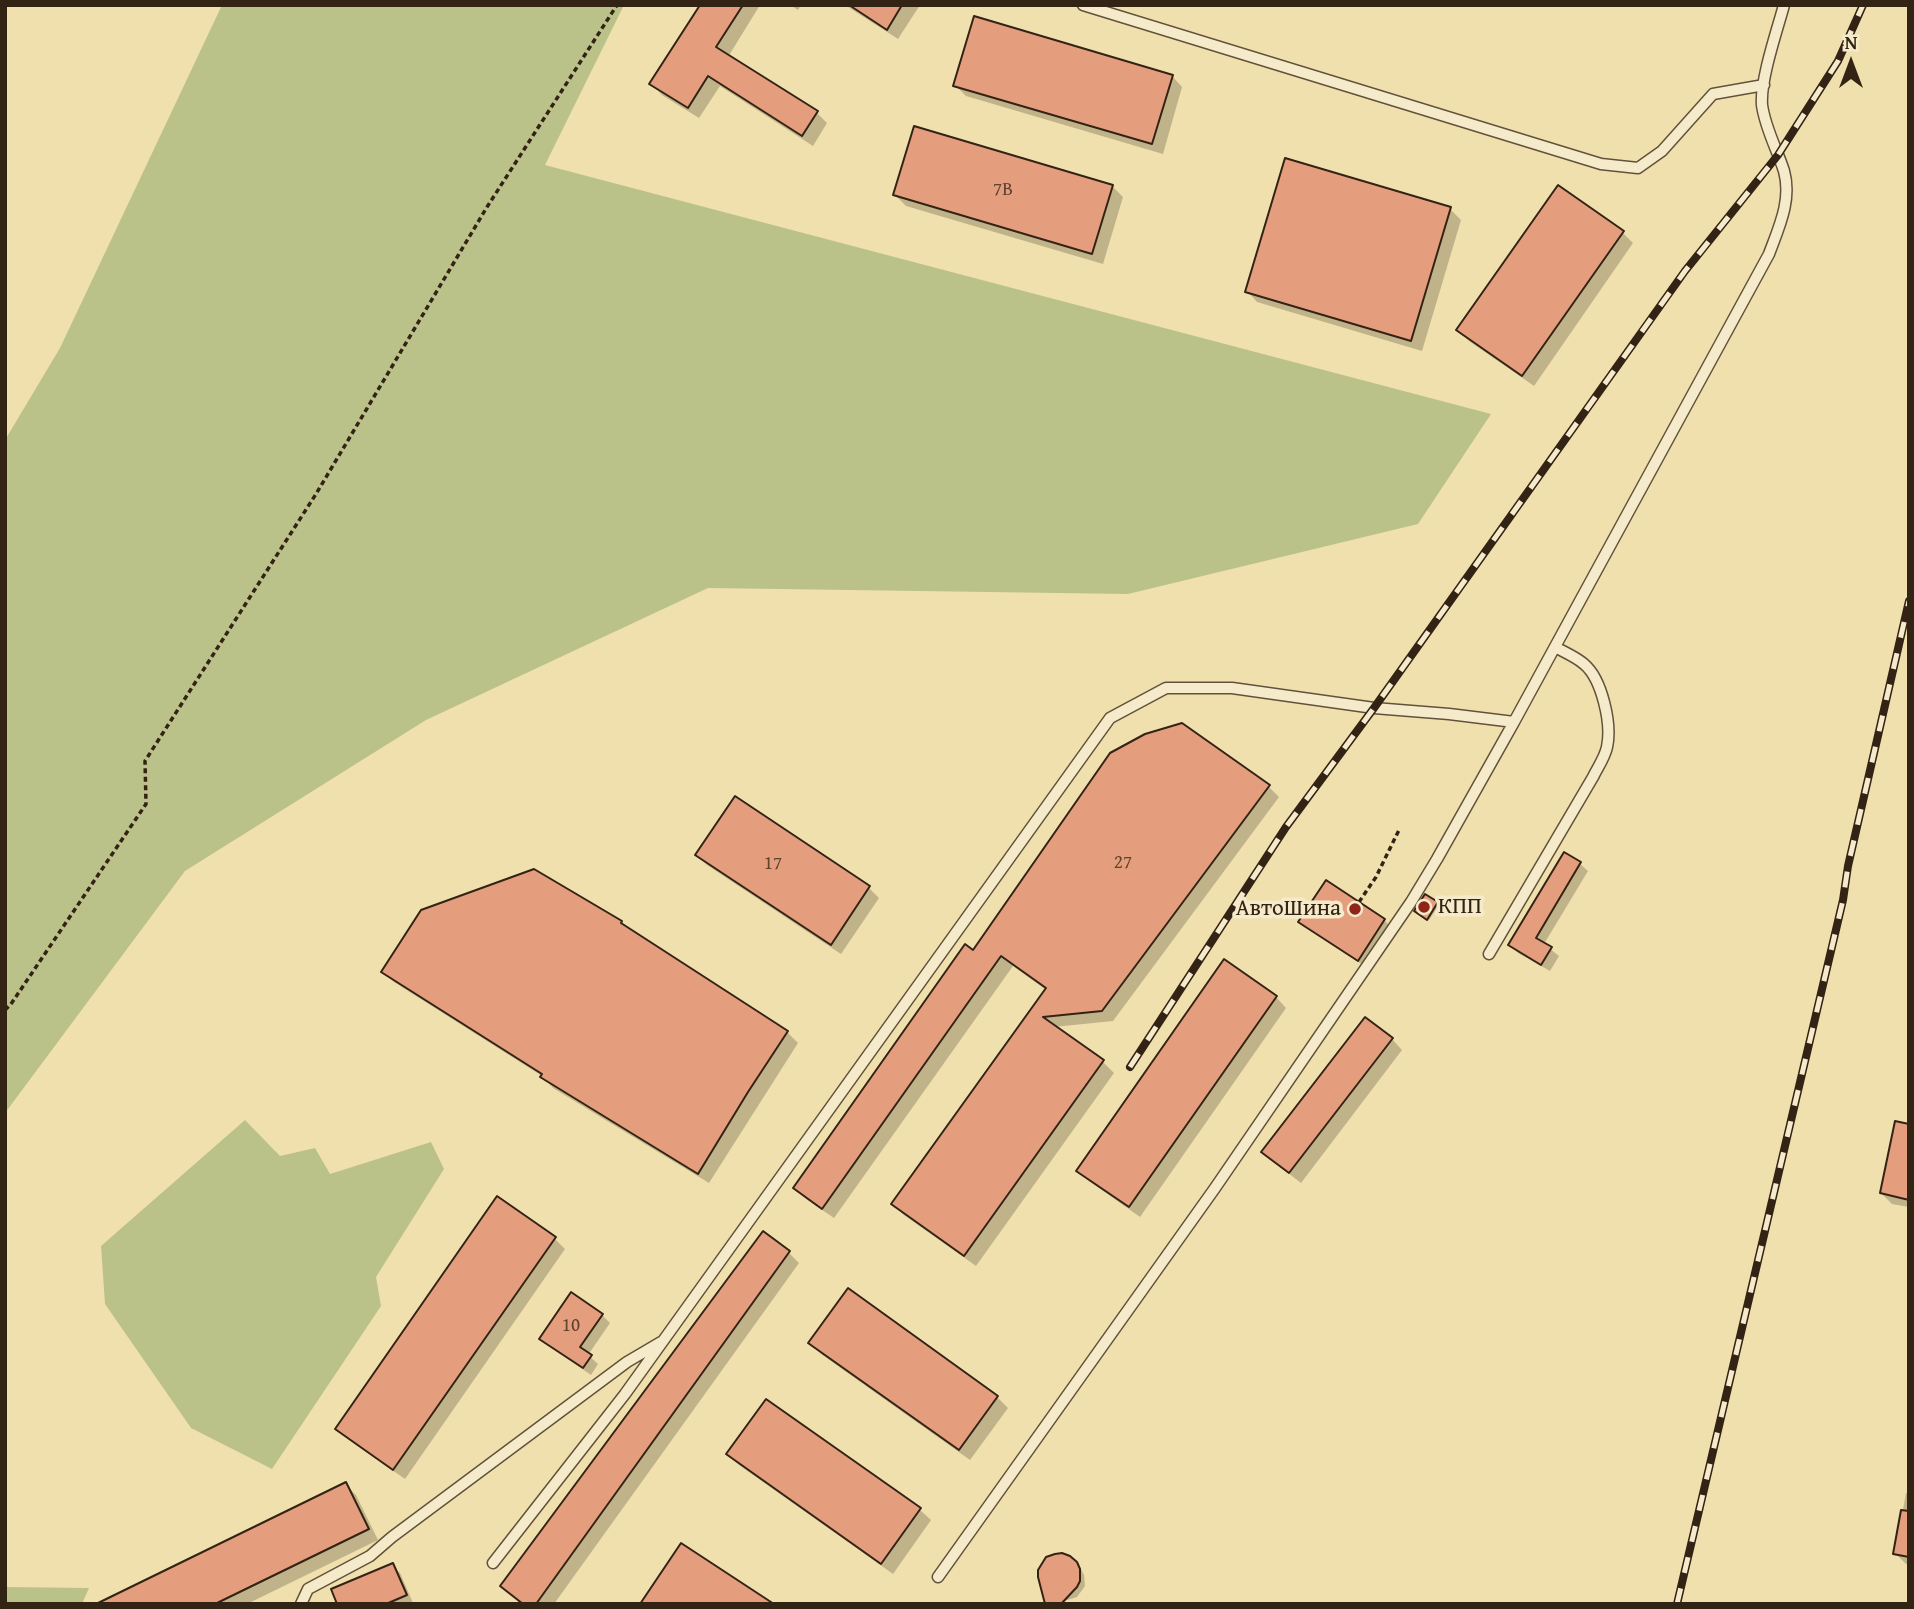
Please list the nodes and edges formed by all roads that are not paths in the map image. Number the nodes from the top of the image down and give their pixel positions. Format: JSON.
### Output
{"nodes":[{"id":1,"x":1083,"y":5,"type":"edge"},
{"id":2,"x":1784,"y":5,"type":"edge"},
{"id":3,"x":1764,"y":85,"type":"junction"},
{"id":4,"x":1555,"y":647,"type":"junction"},
{"id":5,"x":1514,"y":722,"type":"junction"},
{"id":6,"x":1489,"y":954,"type":"dead end"},
{"id":7,"x":664,"y":1339,"type":"junction"},
{"id":8,"x":493,"y":1563,"type":"dead end"},
{"id":9,"x":937,"y":1577,"type":"dead end"},
{"id":10,"x":301,"y":1604,"type":"edge"}],
"edges":[{"from":1,"to":3,"type":"lane"},
{"from":2,"to":3,"type":"lane"},
{"from":3,"to":4,"type":"lane"},
{"from":4,"to":5,"type":"lane"},
{"from":4,"to":6,"type":"lane"},
{"from":5,"to":7,"type":"lane"},
{"from":5,"to":9,"type":"lane"},
{"from":7,"to":8,"type":"lane"},
{"from":7,"to":10,"type":"lane"}]}
